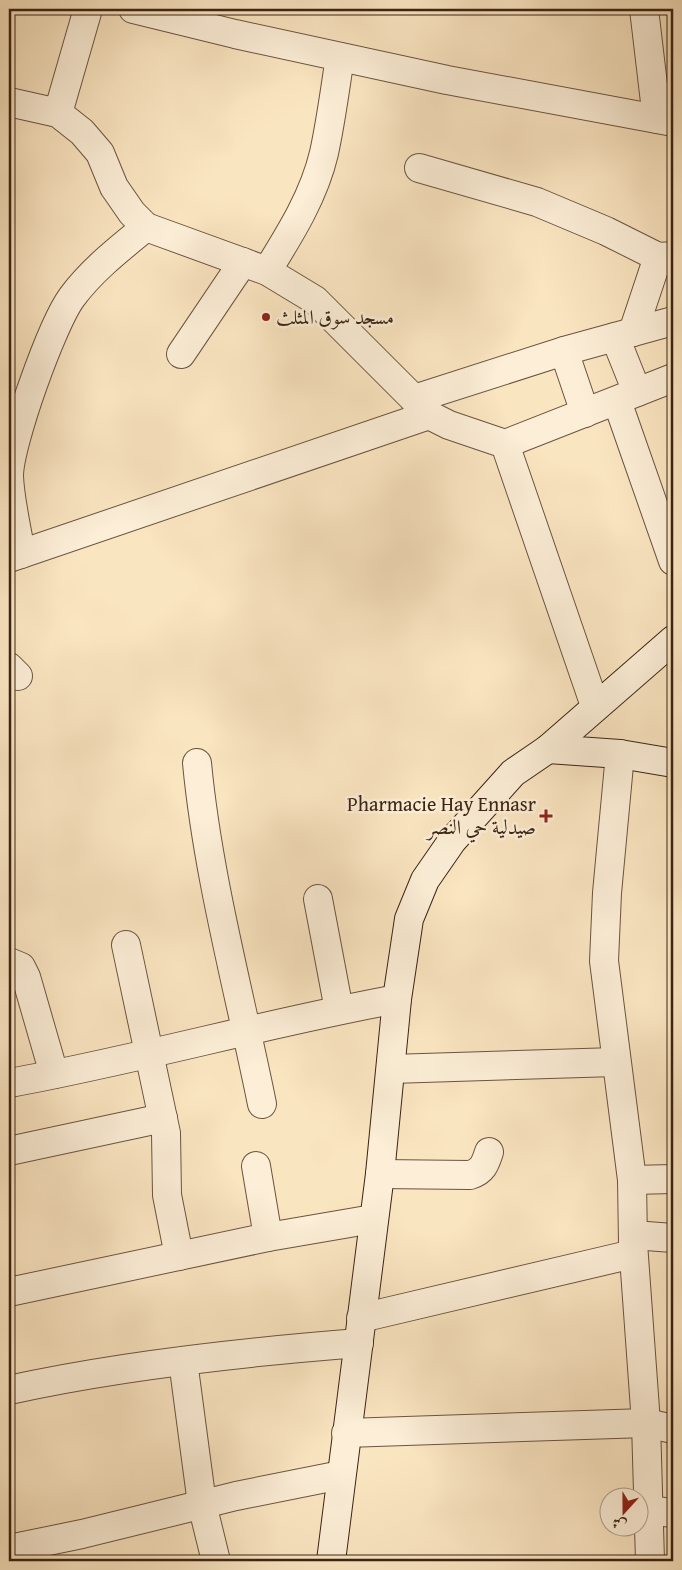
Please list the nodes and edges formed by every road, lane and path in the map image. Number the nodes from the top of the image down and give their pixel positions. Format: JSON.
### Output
{"nodes":[{"id":1,"x":88,"y":9,"type":"edge"},
{"id":2,"x":133,"y":9,"type":"edge"},
{"id":3,"x":644,"y":9,"type":"edge"},
{"id":4,"x":340,"y":57,"type":"junction"},
{"id":5,"x":9,"y":102,"type":"edge"},
{"id":6,"x":58,"y":113,"type":"junction"},
{"id":7,"x":665,"y":120,"type":"edge"},
{"id":8,"x":419,"y":168,"type":"dead end"},
{"id":9,"x":146,"y":227,"type":"junction"},
{"id":10,"x":666,"y":257,"type":"edge"},
{"id":11,"x":255,"y":267,"type":"junction"},
{"id":12,"x":673,"y":321,"type":"edge"},
{"id":13,"x":624,"y":334,"type":"junction"},
{"id":14,"x":564,"y":351,"type":"junction"},
{"id":15,"x":181,"y":354,"type":"dead end"},
{"id":16,"x":673,"y":378,"type":"edge"},
{"id":17,"x":627,"y":396,"type":"junction"},
{"id":18,"x":422,"y":407,"type":"junction"},
{"id":19,"x":585,"y":413,"type":"junction"},
{"id":20,"x":505,"y":444,"type":"junction"},
{"id":21,"x":15,"y":556,"type":"edge"},
{"id":22,"x":673,"y":561,"type":"edge"},
{"id":23,"x":673,"y":640,"type":"edge"},
{"id":24,"x":595,"y":706,"type":"junction"},
{"id":25,"x":548,"y":749,"type":"junction"},
{"id":26,"x":620,"y":754,"type":"junction"},
{"id":27,"x":197,"y":762,"type":"dead end"},
{"id":28,"x":673,"y":763,"type":"edge"},
{"id":29,"x":318,"y":899,"type":"dead end"},
{"id":30,"x":126,"y":945,"type":"dead end"},
{"id":31,"x":9,"y":962,"type":"edge"},
{"id":32,"x":397,"y":999,"type":"junction"},
{"id":33,"x":339,"y":1010,"type":"junction"},
{"id":34,"x":248,"y":1032,"type":"junction"},
{"id":35,"x":151,"y":1054,"type":"junction"},
{"id":36,"x":616,"y":1062,"type":"junction"},
{"id":37,"x":390,"y":1069,"type":"junction"},
{"id":38,"x":54,"y":1074,"type":"junction"},
{"id":39,"x":10,"y":1083,"type":"dead end"},
{"id":40,"x":262,"y":1104,"type":"dead end"},
{"id":41,"x":163,"y":1118,"type":"junction"},
{"id":42,"x":9,"y":1151,"type":"edge"},
{"id":43,"x":489,"y":1152,"type":"dead end"},
{"id":44,"x":256,"y":1166,"type":"dead end"},
{"id":45,"x":380,"y":1174,"type":"junction"},
{"id":46,"x":673,"y":1179,"type":"edge"},
{"id":47,"x":632,"y":1180,"type":"junction"},
{"id":48,"x":373,"y":1219,"type":"junction"},
{"id":49,"x":268,"y":1237,"type":"junction"},
{"id":50,"x":673,"y":1238,"type":"edge"},
{"id":51,"x":633,"y":1245,"type":"junction"},
{"id":52,"x":179,"y":1256,"type":"junction"},
{"id":53,"x":9,"y":1292,"type":"edge"},
{"id":54,"x":360,"y":1330,"type":"junction"},
{"id":55,"x":183,"y":1362,"type":"junction"},
{"id":56,"x":9,"y":1390,"type":"edge"},
{"id":57,"x":646,"y":1423,"type":"junction"},
{"id":58,"x":673,"y":1429,"type":"edge"},
{"id":59,"x":346,"y":1433,"type":"junction"},
{"id":60,"x":341,"y":1475,"type":"junction"},
{"id":61,"x":202,"y":1504,"type":"junction"},
{"id":62,"x":660,"y":1512,"type":"edge"},
{"id":63,"x":9,"y":1549,"type":"edge"},
{"id":64,"x":216,"y":1561,"type":"edge"},
{"id":65,"x":331,"y":1561,"type":"edge"},
{"id":66,"x":650,"y":1561,"type":"edge"}],
"edges":[{"from":1,"to":6,"type":"street"},
{"from":2,"to":4,"type":"street"},
{"from":3,"to":7,"type":"street"},
{"from":4,"to":7,"type":"street"},
{"from":4,"to":11,"type":"street"},
{"from":5,"to":6,"type":"street"},
{"from":6,"to":9,"type":"street"},
{"from":8,"to":10,"type":"street"},
{"from":9,"to":11,"type":"street"},
{"from":9,"to":21,"type":"street"},
{"from":10,"to":13,"type":"street"},
{"from":11,"to":15,"type":"street"},
{"from":11,"to":18,"type":"street"},
{"from":12,"to":13,"type":"street"},
{"from":13,"to":14,"type":"street"},
{"from":13,"to":17,"type":"street"},
{"from":14,"to":18,"type":"street"},
{"from":14,"to":19,"type":"street"},
{"from":16,"to":17,"type":"street"},
{"from":17,"to":19,"type":"street"},
{"from":17,"to":22,"type":"street"},
{"from":18,"to":20,"type":"street"},
{"from":18,"to":21,"type":"street"},
{"from":19,"to":20,"type":"street"},
{"from":20,"to":24,"type":"street"},
{"from":23,"to":24,"type":"street"},
{"from":24,"to":25,"type":"street"},
{"from":25,"to":26,"type":"street"},
{"from":25,"to":32,"type":"street"},
{"from":26,"to":28,"type":"street"},
{"from":26,"to":36,"type":"street"},
{"from":27,"to":34,"type":"street"},
{"from":29,"to":33,"type":"street"},
{"from":30,"to":35,"type":"street"},
{"from":31,"to":38,"type":"street"},
{"from":32,"to":33,"type":"street"},
{"from":32,"to":37,"type":"street"},
{"from":33,"to":34,"type":"street"},
{"from":34,"to":35,"type":"street"},
{"from":34,"to":40,"type":"street"},
{"from":35,"to":38,"type":"street"},
{"from":35,"to":41,"type":"street"},
{"from":36,"to":37,"type":"street"},
{"from":36,"to":47,"type":"street"},
{"from":37,"to":45,"type":"street"},
{"from":38,"to":39,"type":"street"},
{"from":41,"to":42,"type":"street"},
{"from":41,"to":52,"type":"street"},
{"from":43,"to":45,"type":"street"},
{"from":44,"to":49,"type":"street"},
{"from":45,"to":48,"type":"street"},
{"from":46,"to":47,"type":"street"},
{"from":47,"to":51,"type":"street"},
{"from":48,"to":49,"type":"street"},
{"from":48,"to":54,"type":"street"},
{"from":49,"to":52,"type":"street"},
{"from":50,"to":51,"type":"street"},
{"from":51,"to":54,"type":"street"},
{"from":51,"to":57,"type":"street"},
{"from":52,"to":53,"type":"street"},
{"from":54,"to":55,"type":"street"},
{"from":54,"to":59,"type":"street"},
{"from":55,"to":56,"type":"street"},
{"from":55,"to":61,"type":"street"},
{"from":57,"to":58,"type":"street"},
{"from":57,"to":59,"type":"street"},
{"from":57,"to":62,"type":"street"},
{"from":59,"to":60,"type":"street"},
{"from":60,"to":61,"type":"street"},
{"from":60,"to":65,"type":"street"},
{"from":61,"to":63,"type":"street"},
{"from":61,"to":64,"type":"street"},
{"from":62,"to":66,"type":"street"}]}
